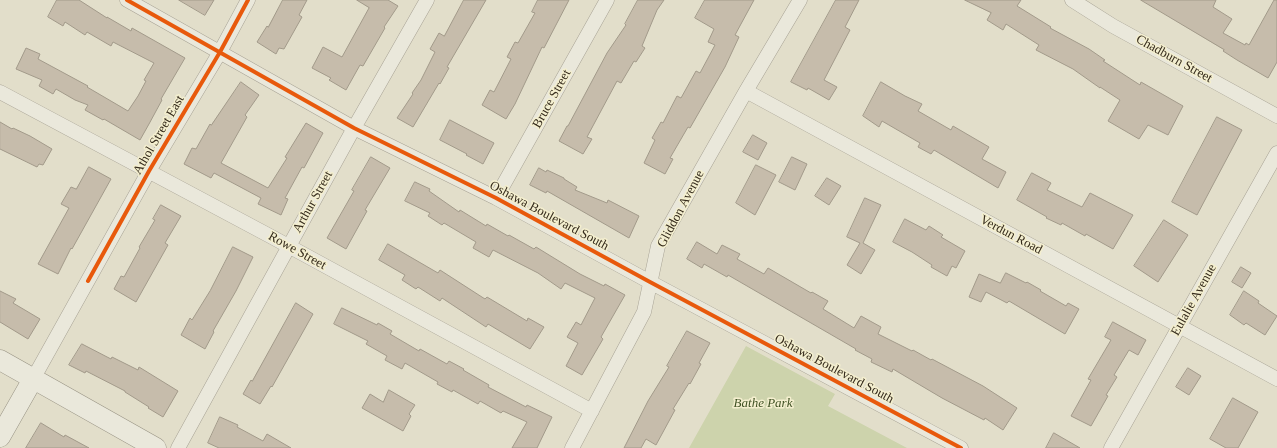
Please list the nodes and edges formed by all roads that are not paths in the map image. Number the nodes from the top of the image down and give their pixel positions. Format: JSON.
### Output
{"nodes":[{"id":1,"x":127,"y":0,"type":"edge"},
{"id":2,"x":248,"y":0,"type":"edge"},
{"id":3,"x":427,"y":0,"type":"edge"},
{"id":4,"x":607,"y":0,"type":"edge"},
{"id":5,"x":800,"y":0,"type":"edge"},
{"id":6,"x":1072,"y":0,"type":"edge"},
{"id":7,"x":220,"y":52,"type":"junction"},
{"id":8,"x":746,"y":91,"type":"junction"},
{"id":9,"x":0,"y":92,"type":"edge"},
{"id":10,"x":1277,"y":116,"type":"edge"},
{"id":11,"x":354,"y":128,"type":"junction"},
{"id":12,"x":1277,"y":153,"type":"edge"},
{"id":13,"x":149,"y":171,"type":"junction"},
{"id":14,"x":496,"y":198,"type":"junction"},
{"id":15,"x":289,"y":247,"type":"junction"},
{"id":16,"x":650,"y":282,"type":"junction"},
{"id":17,"x":1180,"y":325,"type":"junction"},
{"id":18,"x":0,"y":360,"type":"edge"},
{"id":19,"x":33,"y":379,"type":"junction"},
{"id":20,"x":1277,"y":379,"type":"edge"},
{"id":21,"x":592,"y":411,"type":"junction"},
{"id":22,"x":0,"y":437,"type":"edge"},
{"id":23,"x":156,"y":448,"type":"edge"},
{"id":24,"x":178,"y":448,"type":"edge"},
{"id":25,"x":572,"y":448,"type":"edge"},
{"id":26,"x":962,"y":448,"type":"edge"},
{"id":27,"x":1111,"y":448,"type":"edge"}],
"edges":[{"from":1,"to":7,"type":"street","name":"Oshawa Boulevard South"},
{"from":2,"to":7,"type":"street","name":"Athol Street East"},
{"from":3,"to":11,"type":"street","name":"Arthur Street"},
{"from":4,"to":14,"type":"street","name":"Bruce Street"},
{"from":5,"to":8,"type":"street","name":"Gliddon Avenue"},
{"from":6,"to":10,"type":"street","name":"Chadburn Street"},
{"from":7,"to":11,"type":"street","name":"Oshawa Boulevard South"},
{"from":7,"to":13,"type":"street","name":"Athol Street East"},
{"from":8,"to":16,"type":"street","name":"Gliddon Avenue"},
{"from":8,"to":17,"type":"street","name":"Verdun Road"},
{"from":9,"to":13,"type":"street","name":"Rowe Street"},
{"from":11,"to":14,"type":"street","name":"Oshawa Boulevard South"},
{"from":11,"to":15,"type":"street","name":"Arthur Street"},
{"from":12,"to":17,"type":"street","name":"Eulalie Avenue"},
{"from":13,"to":15,"type":"street","name":"Rowe Street"},
{"from":13,"to":19,"type":"street","name":"Athol Street East"},
{"from":14,"to":16,"type":"street","name":"Oshawa Boulevard South"},
{"from":15,"to":21,"type":"street","name":"Rowe Street"},
{"from":15,"to":24,"type":"street","name":"Arthur Street"},
{"from":16,"to":21,"type":"street","name":"Gliddon Avenue"},
{"from":16,"to":26,"type":"street","name":"Oshawa Boulevard South"},
{"from":17,"to":20,"type":"street","name":"Verdun Road"},
{"from":17,"to":27,"type":"street","name":"Eulalie Avenue"},
{"from":18,"to":19,"type":"main road"},
{"from":19,"to":22,"type":"main road","name":"Athol Street East"},
{"from":19,"to":23,"type":"main road"},
{"from":21,"to":25,"type":"street","name":"Gliddon Avenue"}]}
